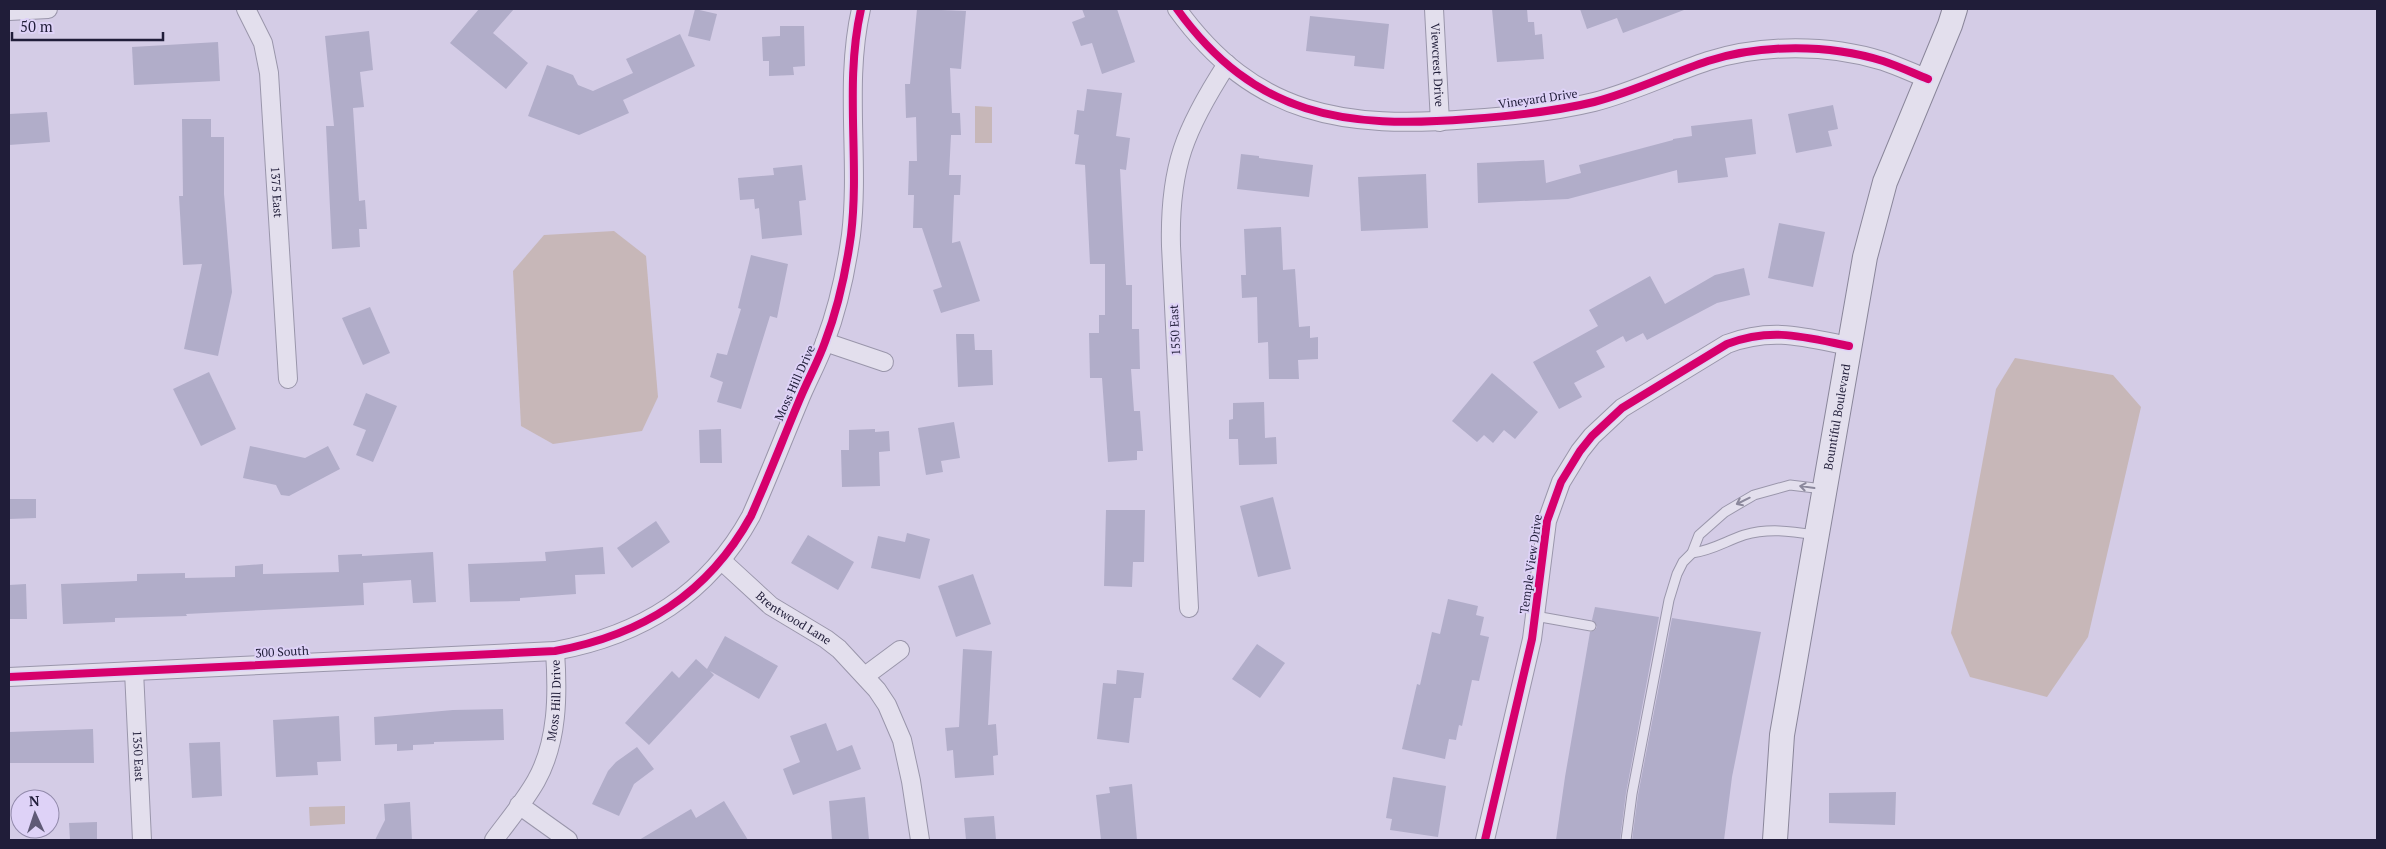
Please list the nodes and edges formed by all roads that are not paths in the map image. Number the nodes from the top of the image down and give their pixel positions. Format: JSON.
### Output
{"nodes":[{"id":1,"x":48,"y":9,"type":"edge"},
{"id":2,"x":246,"y":9,"type":"edge"},
{"id":3,"x":861,"y":9,"type":"edge"},
{"id":4,"x":1177,"y":9,"type":"edge"},
{"id":5,"x":1434,"y":9,"type":"edge"},
{"id":6,"x":1955,"y":9,"type":"edge"},
{"id":7,"x":9,"y":11,"type":"edge"},
{"id":8,"x":1227,"y":64,"type":"junction"},
{"id":9,"x":1928,"y":79,"type":"junction"},
{"id":10,"x":1440,"y":122,"type":"junction"},
{"id":11,"x":825,"y":342,"type":"junction"},
{"id":12,"x":1849,"y":346,"type":"junction"},
{"id":13,"x":884,"y":362,"type":"dead end"},
{"id":14,"x":288,"y":379,"type":"dead end"},
{"id":15,"x":1824,"y":490,"type":"junction"},
{"id":16,"x":1816,"y":535,"type":"junction"},
{"id":17,"x":1692,"y":553,"type":"junction"},
{"id":18,"x":722,"y":561,"type":"junction"},
{"id":19,"x":1189,"y":608,"type":"dead end"},
{"id":20,"x":1535,"y":616,"type":"junction"},
{"id":21,"x":1591,"y":626,"type":"dead end"},
{"id":22,"x":555,"y":650,"type":"junction"},
{"id":23,"x":900,"y":650,"type":"dead end"},
{"id":24,"x":134,"y":671,"type":"junction"},
{"id":25,"x":865,"y":676,"type":"junction"},
{"id":26,"x":9,"y":677,"type":"edge"},
{"id":27,"x":519,"y":805,"type":"junction"},
{"id":28,"x":142,"y":840,"type":"edge"},
{"id":29,"x":494,"y":840,"type":"edge"},
{"id":30,"x":568,"y":840,"type":"edge"},
{"id":31,"x":920,"y":840,"type":"edge"},
{"id":32,"x":1485,"y":840,"type":"edge"},
{"id":33,"x":1626,"y":840,"type":"edge"},
{"id":34,"x":1775,"y":840,"type":"edge"}],
"edges":[{"from":1,"to":7,"type":"street"},
{"from":2,"to":14,"type":"street","name":"1375 East"},
{"from":3,"to":11,"type":"street","name":"Moss Hill Drive"},
{"from":4,"to":8,"type":"street","name":"Vineyard Drive"},
{"from":5,"to":10,"type":"street","name":"Viewcrest Drive"},
{"from":6,"to":9,"type":"main road","name":"Bountiful Boulevard"},
{"from":8,"to":10,"type":"street","name":"Vineyard Drive"},
{"from":8,"to":19,"type":"street","name":"1550 East"},
{"from":9,"to":10,"type":"street","name":"Vineyard Drive"},
{"from":9,"to":12,"type":"main road","name":"Bountiful Boulevard"},
{"from":11,"to":13,"type":"street","name":"Moss Hill Drive"},
{"from":11,"to":18,"type":"street","name":"Moss Hill Drive"},
{"from":12,"to":15,"type":"main road","name":"Bountiful Boulevard"},
{"from":12,"to":20,"type":"street","name":"Temple View Drive"},
{"from":15,"to":16,"type":"main road","name":"Bountiful Boulevard"},
{"from":15,"to":17,"type":"lane","one_way":true},
{"from":16,"to":17,"type":"lane"},
{"from":16,"to":34,"type":"main road","name":"Bountiful Boulevard"},
{"from":17,"to":33,"type":"lane"},
{"from":18,"to":22,"type":"street","name":"Moss Hill Drive"},
{"from":18,"to":25,"type":"street","name":"Brentwood Lane"},
{"from":20,"to":21,"type":"lane"},
{"from":20,"to":32,"type":"street","name":"Temple View Drive"},
{"from":22,"to":24,"type":"street","name":"300 South"},
{"from":22,"to":27,"type":"street","name":"Moss Hill Drive"},
{"from":23,"to":25,"type":"street"},
{"from":24,"to":26,"type":"street","name":"300 South"},
{"from":24,"to":28,"type":"street","name":"1350 East"},
{"from":25,"to":31,"type":"street","name":"Brentwood Lane"},
{"from":27,"to":29,"type":"street","name":"Moss Hill Drive"},
{"from":27,"to":30,"type":"street"}]}
